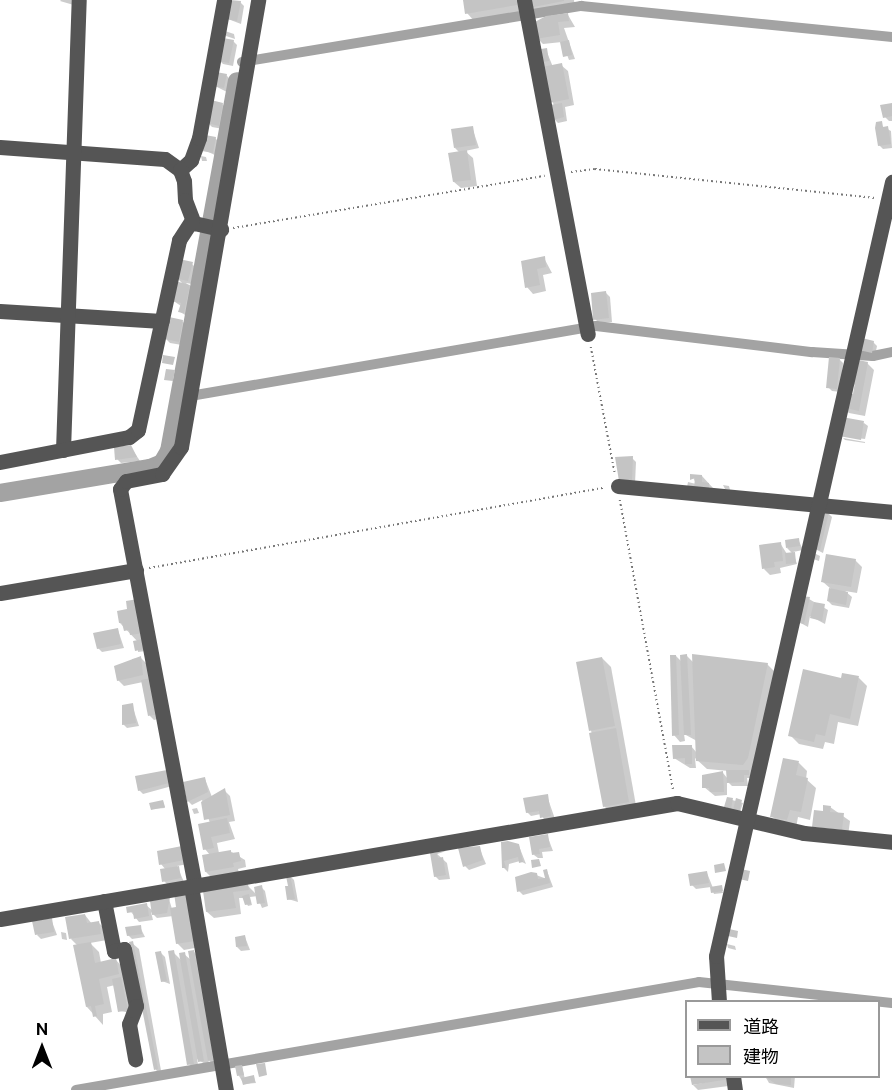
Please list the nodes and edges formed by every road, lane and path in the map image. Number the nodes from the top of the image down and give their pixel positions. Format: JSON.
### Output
{"nodes":[{"id":1,"x":79,"y":0,"type":"edge"},
{"id":2,"x":224,"y":0,"type":"edge"},
{"id":3,"x":258,"y":0,"type":"edge"},
{"id":4,"x":526,"y":10,"type":"edge"},
{"id":5,"x":0,"y":147,"type":"edge"},
{"id":6,"x":73,"y":150,"type":"junction"},
{"id":7,"x":180,"y":170,"type":"junction"},
{"id":8,"x":558,"y":174,"type":"junction"},
{"id":9,"x":892,"y":182,"type":"edge"},
{"id":10,"x":891,"y":200,"type":"edge"},
{"id":11,"x":208,"y":226,"type":"junction"},
{"id":12,"x":0,"y":311,"type":"edge"},
{"id":13,"x":68,"y":315,"type":"junction"},
{"id":14,"x":162,"y":321,"type":"junction"},
{"id":15,"x":587,"y":328,"type":"joint"},
{"id":16,"x":63,"y":450,"type":"junction"},
{"id":17,"x":0,"y":462,"type":"edge"},
{"id":18,"x":618,"y":486,"type":"junction"},
{"id":19,"x":816,"y":505,"type":"junction"},
{"id":20,"x":892,"y":512,"type":"edge"},
{"id":21,"x":136,"y":570,"type":"junction"},
{"id":22,"x":0,"y":593,"type":"edge"},
{"id":23,"x":677,"y":804,"type":"junction"},
{"id":24,"x":744,"y":822,"type":"junction"},
{"id":25,"x":892,"y":842,"type":"edge"},
{"id":26,"x":193,"y":886,"type":"junction"},
{"id":27,"x":104,"y":902,"type":"junction"},
{"id":28,"x":0,"y":920,"type":"edge"},
{"id":29,"x":717,"y":988,"type":"edge"},
{"id":30,"x":135,"y":1059,"type":"dead end"},
{"id":31,"x":226,"y":1090,"type":"edge"}],
"edges":[{"from":1,"to":6,"type":"street"},
{"from":2,"to":7,"type":"street"},
{"from":3,"to":11,"type":"street"},
{"from":4,"to":8,"type":"street"},
{"from":5,"to":6,"type":"street"},
{"from":6,"to":7,"type":"street"},
{"from":6,"to":13,"type":"street"},
{"from":7,"to":11,"type":"street"},
{"from":8,"to":10,"type":"path"},
{"from":8,"to":11,"type":"path"},
{"from":8,"to":15,"type":"street"},
{"from":9,"to":10,"type":"street"},
{"from":10,"to":19,"type":"street"},
{"from":11,"to":14,"type":"street"},
{"from":11,"to":21,"type":"street"},
{"from":12,"to":13,"type":"street"},
{"from":13,"to":14,"type":"street"},
{"from":13,"to":16,"type":"street"},
{"from":14,"to":16,"type":"street"},
{"from":15,"to":18,"type":"path"},
{"from":16,"to":17,"type":"street"},
{"from":18,"to":19,"type":"street"},
{"from":18,"to":21,"type":"path"},
{"from":18,"to":23,"type":"path"},
{"from":19,"to":20,"type":"street"},
{"from":19,"to":24,"type":"street"},
{"from":21,"to":22,"type":"street"},
{"from":21,"to":26,"type":"street"},
{"from":23,"to":24,"type":"street"},
{"from":23,"to":26,"type":"street"},
{"from":24,"to":25,"type":"street"},
{"from":24,"to":29,"type":"street"},
{"from":26,"to":27,"type":"street"},
{"from":26,"to":31,"type":"street"},
{"from":27,"to":28,"type":"street"},
{"from":27,"to":30,"type":"street"}]}
